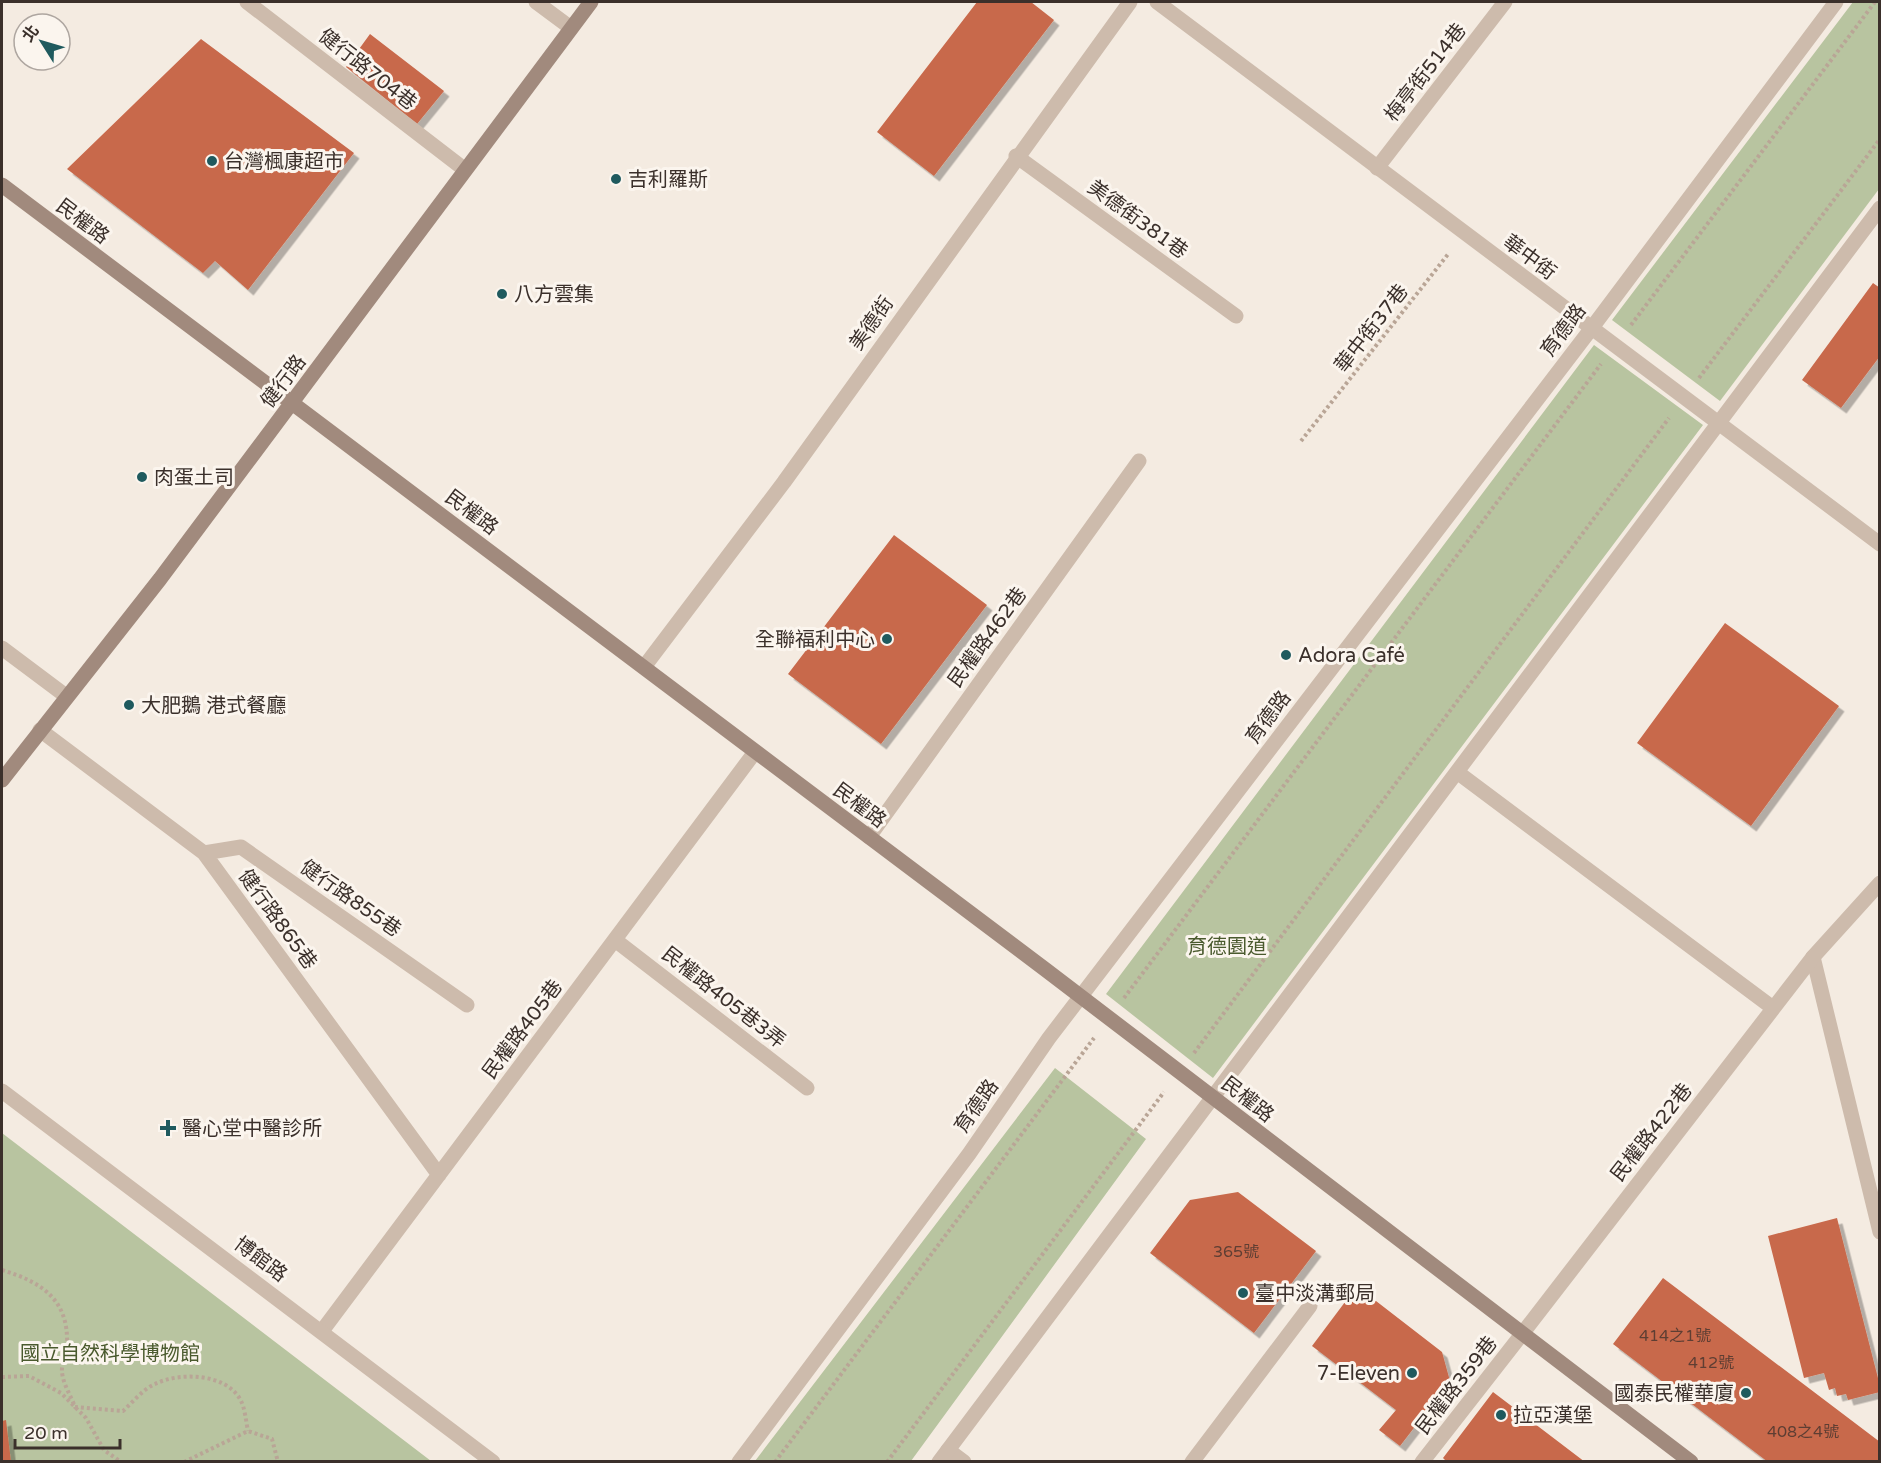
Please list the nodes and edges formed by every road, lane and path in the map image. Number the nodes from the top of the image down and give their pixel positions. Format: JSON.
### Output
{"nodes":[{"id":1,"x":247,"y":2,"type":"edge"},
{"id":2,"x":536,"y":2,"type":"edge"},
{"id":3,"x":591,"y":2,"type":"edge"},
{"id":4,"x":1130,"y":2,"type":"edge"},
{"id":5,"x":1157,"y":2,"type":"edge"},
{"id":6,"x":1505,"y":2,"type":"edge"},
{"id":7,"x":1836,"y":2,"type":"edge"},
{"id":8,"x":1875,"y":2,"type":"edge"},
{"id":9,"x":571,"y":28,"type":"junction"},
{"id":10,"x":1880,"y":139,"type":"edge"},
{"id":11,"x":1016,"y":156,"type":"junction"},
{"id":12,"x":1377,"y":168,"type":"junction"},
{"id":13,"x":464,"y":169,"type":"junction"},
{"id":14,"x":2,"y":185,"type":"edge"},
{"id":15,"x":1880,"y":208,"type":"edge"},
{"id":16,"x":1465,"y":234,"type":"junction"},
{"id":17,"x":1236,"y":316,"type":"dead end"},
{"id":18,"x":1591,"y":329,"type":"junction"},
{"id":19,"x":1614,"y":346,"type":"junction"},
{"id":20,"x":1684,"y":399,"type":"junction"},
{"id":21,"x":292,"y":403,"type":"junction"},
{"id":22,"x":1717,"y":424,"type":"junction"},
{"id":23,"x":1301,"y":441,"type":"dead end"},
{"id":24,"x":1139,"y":461,"type":"dead end"},
{"id":25,"x":1880,"y":544,"type":"edge"},
{"id":26,"x":2,"y":648,"type":"edge"},
{"id":27,"x":644,"y":667,"type":"junction"},
{"id":28,"x":66,"y":696,"type":"junction"},
{"id":29,"x":40,"y":730,"type":"junction"},
{"id":30,"x":755,"y":752,"type":"junction"},
{"id":31,"x":1457,"y":771,"type":"junction"},
{"id":32,"x":2,"y":780,"type":"edge"},
{"id":33,"x":869,"y":837,"type":"junction"},
{"id":34,"x":204,"y":853,"type":"junction"},
{"id":35,"x":1880,"y":883,"type":"edge"},
{"id":36,"x":615,"y":940,"type":"junction"},
{"id":37,"x":1813,"y":957,"type":"junction"},
{"id":38,"x":1080,"y":997,"type":"junction"},
{"id":39,"x":467,"y":1005,"type":"dead end"},
{"id":40,"x":1773,"y":1008,"type":"junction"},
{"id":41,"x":1108,"y":1019,"type":"junction"},
{"id":42,"x":1179,"y":1072,"type":"junction"},
{"id":43,"x":807,"y":1088,"type":"dead end"},
{"id":44,"x":2,"y":1091,"type":"edge"},
{"id":45,"x":1211,"y":1097,"type":"junction"},
{"id":46,"x":439,"y":1175,"type":"junction"},
{"id":47,"x":1880,"y":1232,"type":"edge"},
{"id":48,"x":2,"y":1270,"type":"edge"},
{"id":49,"x":1310,"y":1306,"type":"dead end"},
{"id":50,"x":322,"y":1331,"type":"junction"},
{"id":51,"x":1522,"y":1334,"type":"junction"},
{"id":52,"x":2,"y":1377,"type":"edge"},
{"id":53,"x":75,"y":1407,"type":"junction"},
{"id":54,"x":248,"y":1431,"type":"junction"},
{"id":55,"x":944,"y":1455,"type":"edge"},
{"id":56,"x":121,"y":1461,"type":"edge"},
{"id":57,"x":184,"y":1461,"type":"edge"},
{"id":58,"x":278,"y":1461,"type":"edge"},
{"id":59,"x":494,"y":1461,"type":"edge"},
{"id":60,"x":739,"y":1461,"type":"edge"},
{"id":61,"x":776,"y":1461,"type":"edge"},
{"id":62,"x":887,"y":1461,"type":"edge"},
{"id":63,"x":964,"y":1461,"type":"edge"},
{"id":64,"x":1192,"y":1461,"type":"edge"},
{"id":65,"x":1422,"y":1461,"type":"edge"},
{"id":66,"x":1691,"y":1461,"type":"edge"}],
"edges":[{"from":1,"to":13,"type":"street","name":"健行路704巷"},
{"from":2,"to":9,"type":"street"},
{"from":3,"to":9,"type":"street","name":"健行路"},
{"from":4,"to":11,"type":"street","name":"美德街"},
{"from":5,"to":12,"type":"street","name":"華中街"},
{"from":6,"to":12,"type":"street","name":"梅亭街514巷"},
{"from":7,"to":18,"type":"street","name":"育德路"},
{"from":8,"to":19,"type":"path"},
{"from":9,"to":13,"type":"street","name":"健行路"},
{"from":10,"to":20,"type":"path"},
{"from":11,"to":17,"type":"street","name":"美德街381巷"},
{"from":11,"to":27,"type":"street","name":"美德街"},
{"from":12,"to":16,"type":"street","name":"華中街"},
{"from":13,"to":21,"type":"street","name":"健行路"},
{"from":14,"to":21,"type":"street","name":"民權路"},
{"from":15,"to":22,"type":"street"},
{"from":16,"to":18,"type":"street","name":"華中街"},
{"from":16,"to":23,"type":"path","name":"華中街37巷"},
{"from":18,"to":19,"type":"street","name":"華中街"},
{"from":18,"to":38,"type":"street","name":"育德路"},
{"from":19,"to":20,"type":"street","name":"華中街"},
{"from":19,"to":41,"type":"path"},
{"from":20,"to":22,"type":"street","name":"華中街"},
{"from":20,"to":42,"type":"path"},
{"from":21,"to":27,"type":"street","name":"民權路"},
{"from":21,"to":28,"type":"street","name":"健行路"},
{"from":22,"to":25,"type":"street","name":"華中街"},
{"from":22,"to":31,"type":"street"},
{"from":24,"to":33,"type":"street","name":"民權路462巷"},
{"from":26,"to":28,"type":"street"},
{"from":27,"to":30,"type":"street","name":"民權路"},
{"from":28,"to":29,"type":"street","name":"健行路"},
{"from":29,"to":32,"type":"street","name":"健行路"},
{"from":29,"to":34,"type":"street","name":"健行路865巷"},
{"from":30,"to":33,"type":"street","name":"民權路"},
{"from":30,"to":36,"type":"street","name":"民權路405巷"},
{"from":31,"to":40,"type":"street"},
{"from":31,"to":45,"type":"street"},
{"from":33,"to":38,"type":"street","name":"民權路"},
{"from":34,"to":39,"type":"street","name":"健行路855巷"},
{"from":34,"to":46,"type":"street","name":"健行路865巷"},
{"from":35,"to":37,"type":"street","name":"民權路422巷"},
{"from":36,"to":43,"type":"street","name":"民權路405巷3弄"},
{"from":36,"to":46,"type":"street","name":"民權路405巷"},
{"from":37,"to":40,"type":"street","name":"民權路422巷"},
{"from":37,"to":47,"type":"street"},
{"from":38,"to":41,"type":"street","name":"民權路"},
{"from":38,"to":60,"type":"street","name":"育德路"},
{"from":40,"to":51,"type":"street","name":"民權路422巷"},
{"from":41,"to":42,"type":"street","name":"民權路"},
{"from":41,"to":61,"type":"path"},
{"from":42,"to":45,"type":"street","name":"民權路"},
{"from":42,"to":62,"type":"path"},
{"from":44,"to":50,"type":"street","name":"博館路"},
{"from":45,"to":51,"type":"street","name":"民權路"},
{"from":45,"to":55,"type":"street"},
{"from":46,"to":50,"type":"street","name":"民權路405巷"},
{"from":48,"to":53,"type":"path"},
{"from":49,"to":64,"type":"street"},
{"from":50,"to":59,"type":"street","name":"博館路"},
{"from":51,"to":65,"type":"street","name":"民權路359巷"},
{"from":51,"to":66,"type":"street","name":"民權路"},
{"from":52,"to":53,"type":"path"},
{"from":53,"to":54,"type":"path"},
{"from":53,"to":56,"type":"path"},
{"from":54,"to":57,"type":"path"},
{"from":54,"to":58,"type":"path"},
{"from":55,"to":63,"type":"street"}]}
